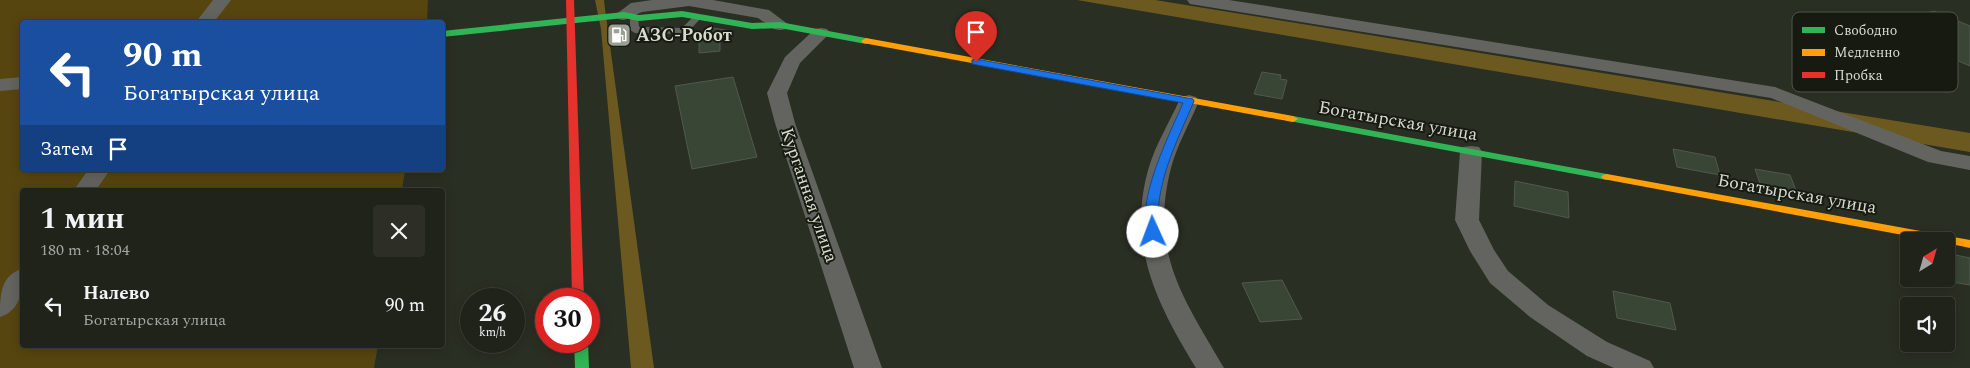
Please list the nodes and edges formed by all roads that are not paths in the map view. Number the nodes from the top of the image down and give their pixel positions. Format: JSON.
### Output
{"nodes":[{"id":1,"x":222,"y":0,"type":"edge"},
{"id":2,"x":570,"y":0,"type":"edge"},
{"id":3,"x":1196,"y":0,"type":"edge"},
{"id":4,"x":1303,"y":8,"type":"edge"},
{"id":5,"x":629,"y":10,"type":"edge"},
{"id":6,"x":698,"y":17,"type":"junction"},
{"id":7,"x":207,"y":20,"type":"edge"},
{"id":8,"x":572,"y":20,"type":"junction"},
{"id":9,"x":780,"y":25,"type":"junction"},
{"id":10,"x":820,"y":33,"type":"junction"},
{"id":11,"x":445,"y":34,"type":"edge"},
{"id":12,"x":20,"y":83,"type":"edge"},
{"id":13,"x":0,"y":85,"type":"edge"},
{"id":14,"x":1189,"y":101,"type":"junction"},
{"id":15,"x":1471,"y":152,"type":"junction"},
{"id":16,"x":1970,"y":162,"type":"edge"},
{"id":17,"x":98,"y":172,"type":"edge"},
{"id":18,"x":86,"y":188,"type":"edge"},
{"id":19,"x":1970,"y":244,"type":"edge"},
{"id":20,"x":20,"y":280,"type":"edge"},
{"id":21,"x":578,"y":288,"type":"edge"},
{"id":22,"x":0,"y":308,"type":"edge"},
{"id":23,"x":581,"y":353,"type":"edge"},
{"id":24,"x":582,"y":368,"type":"edge"},
{"id":25,"x":868,"y":368,"type":"edge"},
{"id":26,"x":1210,"y":368,"type":"edge"},
{"id":27,"x":1640,"y":368,"type":"edge"}],
"edges":[{"from":1,"to":7,"type":"street"},
{"from":2,"to":8,"type":"street"},
{"from":3,"to":4,"type":"street"},
{"from":4,"to":16,"type":"street"},
{"from":5,"to":6,"type":"street","name":"Богатырская улица"},
{"from":5,"to":6,"type":"lane"},
{"from":5,"to":8,"type":"street","name":"Богатырская улица"},
{"from":5,"to":9,"type":"street"},
{"from":6,"to":9,"type":"street","name":"Богатырская улица"},
{"from":8,"to":11,"type":"street","name":"Богатырская улица"},
{"from":8,"to":21,"type":"street"},
{"from":9,"to":10,"type":"street","name":"Богатырская улица"},
{"from":10,"to":14,"type":"street","name":"Богатырская улица"},
{"from":10,"to":25,"type":"street","name":"Курганная улица"},
{"from":12,"to":13,"type":"street"},
{"from":14,"to":15,"type":"street","name":"Богатырская улица"},
{"from":14,"to":26,"type":"street"},
{"from":15,"to":19,"type":"street","name":"Богатырская улица"},
{"from":15,"to":27,"type":"street"},
{"from":17,"to":18,"type":"street"},
{"from":20,"to":22,"type":"street"},
{"from":23,"to":24,"type":"street"}]}
